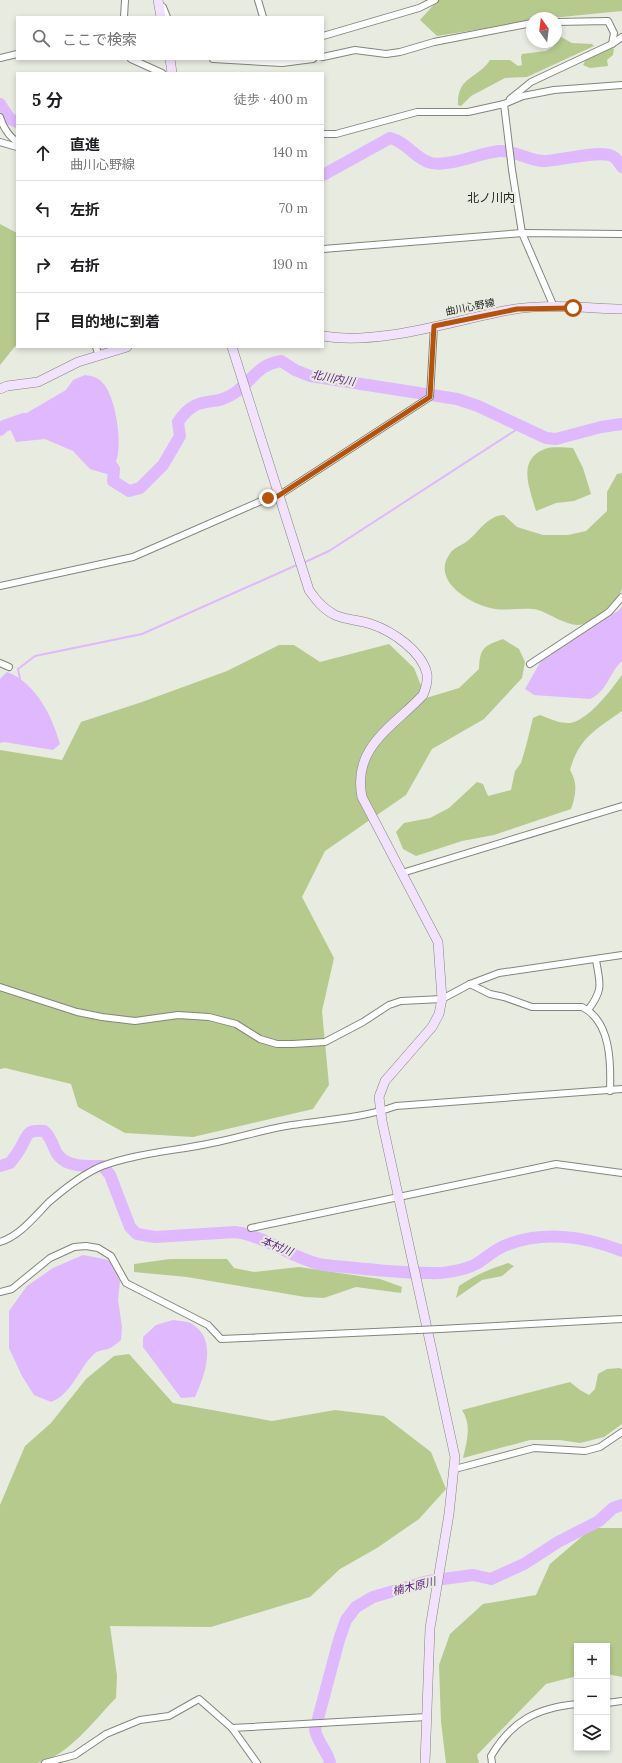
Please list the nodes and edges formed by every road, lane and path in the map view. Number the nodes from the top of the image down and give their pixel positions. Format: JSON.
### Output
{"nodes":[{"id":1,"x":125,"y":0,"type":"edge"},
{"id":2,"x":258,"y":0,"type":"edge"},
{"id":3,"x":435,"y":0,"type":"edge"},
{"id":4,"x":158,"y":3,"type":"edge"},
{"id":5,"x":124,"y":16,"type":"edge"},
{"id":6,"x":161,"y":16,"type":"edge"},
{"id":7,"x":167,"y":16,"type":"edge"},
{"id":8,"x":263,"y":16,"type":"edge"},
{"id":9,"x":562,"y":22,"type":"edge"},
{"id":10,"x":526,"y":24,"type":"edge"},
{"id":11,"x":324,"y":36,"type":"edge"},
{"id":12,"x":622,"y":37,"type":"edge"},
{"id":13,"x":612,"y":44,"type":"junction"},
{"id":14,"x":16,"y":54,"type":"edge"},
{"id":15,"x":324,"y":57,"type":"edge"},
{"id":16,"x":0,"y":58,"type":"edge"},
{"id":17,"x":133,"y":60,"type":"edge"},
{"id":18,"x":170,"y":60,"type":"edge"},
{"id":19,"x":160,"y":72,"type":"edge"},
{"id":20,"x":172,"y":72,"type":"edge"},
{"id":21,"x":622,"y":85,"type":"edge"},
{"id":22,"x":504,"y":104,"type":"junction"},
{"id":23,"x":0,"y":117,"type":"edge"},
{"id":24,"x":324,"y":134,"type":"edge"},
{"id":25,"x":16,"y":141,"type":"edge"},
{"id":26,"x":0,"y":142,"type":"edge"},
{"id":27,"x":16,"y":147,"type":"edge"},
{"id":28,"x":522,"y":233,"type":"junction"},
{"id":29,"x":622,"y":234,"type":"edge"},
{"id":30,"x":324,"y":249,"type":"edge"},
{"id":31,"x":554,"y":307,"type":"junction"},
{"id":32,"x":622,"y":309,"type":"edge"},
{"id":33,"x":434,"y":326,"type":"junction"},
{"id":34,"x":324,"y":336,"type":"edge"},
{"id":35,"x":96,"y":348,"type":"edge"},
{"id":36,"x":124,"y":348,"type":"edge"},
{"id":37,"x":232,"y":348,"type":"edge"},
{"id":38,"x":99,"y":356,"type":"junction"},
{"id":39,"x":0,"y":389,"type":"edge"},
{"id":40,"x":278,"y":496,"type":"junction"},
{"id":41,"x":0,"y":586,"type":"edge"},
{"id":42,"x":622,"y":597,"type":"edge"},
{"id":43,"x":0,"y":664,"type":"edge"},
{"id":44,"x":530,"y":664,"type":"dead end"},
{"id":45,"x":9,"y":667,"type":"dead end"},
{"id":46,"x":622,"y":806,"type":"edge"},
{"id":47,"x":402,"y":873,"type":"junction"},
{"id":48,"x":622,"y":955,"type":"edge"},
{"id":49,"x":596,"y":960,"type":"junction"},
{"id":50,"x":470,"y":984,"type":"junction"},
{"id":51,"x":0,"y":987,"type":"edge"},
{"id":52,"x":442,"y":999,"type":"junction"},
{"id":53,"x":588,"y":1010,"type":"junction"},
{"id":54,"x":622,"y":1089,"type":"edge"},
{"id":55,"x":610,"y":1091,"type":"junction"},
{"id":56,"x":381,"y":1112,"type":"junction"},
{"id":57,"x":622,"y":1173,"type":"edge"},
{"id":58,"x":399,"y":1198,"type":"junction"},
{"id":59,"x":251,"y":1228,"type":"dead end"},
{"id":60,"x":0,"y":1242,"type":"edge"},
{"id":61,"x":0,"y":1292,"type":"edge"},
{"id":62,"x":622,"y":1319,"type":"edge"},
{"id":63,"x":622,"y":1432,"type":"edge"},
{"id":64,"x":455,"y":1470,"type":"junction"},
{"id":65,"x":622,"y":1701,"type":"edge"},
{"id":66,"x":610,"y":1703,"type":"edge"},
{"id":67,"x":574,"y":1704,"type":"edge"},
{"id":68,"x":427,"y":1717,"type":"junction"},
{"id":69,"x":232,"y":1728,"type":"junction"},
{"id":70,"x":45,"y":1763,"type":"edge"},
{"id":71,"x":257,"y":1763,"type":"edge"},
{"id":72,"x":425,"y":1763,"type":"edge"},
{"id":73,"x":492,"y":1763,"type":"edge"}],
"edges":[{"from":1,"to":5,"type":"street"},
{"from":2,"to":8,"type":"street"},
{"from":3,"to":11,"type":"street"},
{"from":4,"to":6,"type":"street"},
{"from":4,"to":7,"type":"street"},
{"from":9,"to":13,"type":"street"},
{"from":10,"to":15,"type":"street"},
{"from":12,"to":13,"type":"street"},
{"from":13,"to":22,"type":"street"},
{"from":14,"to":16,"type":"street"},
{"from":17,"to":19,"type":"street"},
{"from":18,"to":20,"type":"street"},
{"from":21,"to":22,"type":"street"},
{"from":22,"to":24,"type":"street"},
{"from":22,"to":28,"type":"street"},
{"from":23,"to":25,"type":"street"},
{"from":26,"to":27,"type":"street"},
{"from":28,"to":29,"type":"street"},
{"from":28,"to":30,"type":"street"},
{"from":28,"to":31,"type":"street"},
{"from":31,"to":32,"type":"street","name":"曲川心野線"},
{"from":31,"to":33,"type":"street","name":"曲川心野線"},
{"from":33,"to":34,"type":"street","name":"曲川心野線"},
{"from":33,"to":40,"type":"street"},
{"from":35,"to":38,"type":"street"},
{"from":36,"to":38,"type":"street"},
{"from":37,"to":40,"type":"street"},
{"from":38,"to":39,"type":"street"},
{"from":40,"to":41,"type":"street"},
{"from":40,"to":47,"type":"street"},
{"from":42,"to":44,"type":"street"},
{"from":43,"to":45,"type":"street"},
{"from":46,"to":47,"type":"street"},
{"from":47,"to":52,"type":"street"},
{"from":48,"to":49,"type":"street"},
{"from":49,"to":50,"type":"street"},
{"from":49,"to":53,"type":"street"},
{"from":50,"to":52,"type":"street"},
{"from":50,"to":53,"type":"street"},
{"from":51,"to":52,"type":"street"},
{"from":52,"to":56,"type":"street"},
{"from":53,"to":55,"type":"street"},
{"from":54,"to":55,"type":"street"},
{"from":55,"to":56,"type":"street"},
{"from":56,"to":58,"type":"street"},
{"from":56,"to":60,"type":"street"},
{"from":57,"to":58,"type":"street"},
{"from":58,"to":59,"type":"street"},
{"from":58,"to":64,"type":"street"},
{"from":61,"to":62,"type":"street","bridge":true},
{"from":63,"to":64,"type":"street"},
{"from":64,"to":68,"type":"street"},
{"from":65,"to":66,"type":"street"},
{"from":67,"to":73,"type":"street"},
{"from":68,"to":69,"type":"street"},
{"from":68,"to":72,"type":"street"},
{"from":69,"to":70,"type":"street"},
{"from":69,"to":71,"type":"street"}]}
